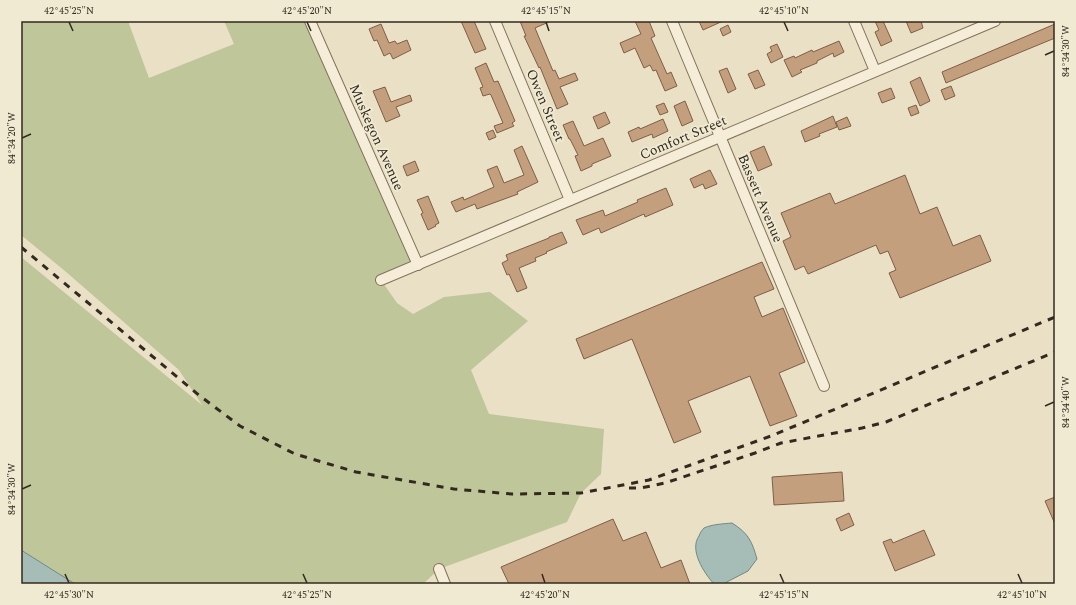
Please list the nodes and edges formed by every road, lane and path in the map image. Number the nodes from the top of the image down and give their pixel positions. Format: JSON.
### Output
{"nodes":[{"id":1,"x":310,"y":21,"type":"edge"},
{"id":2,"x":495,"y":21,"type":"edge"},
{"id":3,"x":672,"y":21,"type":"edge"},
{"id":4,"x":854,"y":21,"type":"edge"},
{"id":5,"x":995,"y":21,"type":"edge"},
{"id":6,"x":875,"y":71,"type":"junction"},
{"id":7,"x":721,"y":137,"type":"junction"},
{"id":8,"x":570,"y":200,"type":"junction"},
{"id":9,"x":418,"y":265,"type":"junction"},
{"id":10,"x":381,"y":280,"type":"dead end"},
{"id":11,"x":824,"y":386,"type":"dead end"},
{"id":12,"x":439,"y":569,"type":"dead end"},
{"id":13,"x":445,"y":584,"type":"edge"}],
"edges":[{"from":1,"to":9,"type":"street","name":"Muskegon Avenue"},
{"from":2,"to":8,"type":"street","name":"Owen Street"},
{"from":3,"to":7,"type":"street","name":"Bassett Avenue"},
{"from":4,"to":6,"type":"street"},
{"from":5,"to":6,"type":"street","name":"Comfort Street"},
{"from":6,"to":7,"type":"street","name":"Comfort Street"},
{"from":7,"to":8,"type":"street","name":"Comfort Street"},
{"from":7,"to":11,"type":"street","name":"Bassett Avenue"},
{"from":8,"to":9,"type":"street","name":"Comfort Street"},
{"from":9,"to":10,"type":"street","name":"Comfort Street"},
{"from":12,"to":13,"type":"street"}]}
